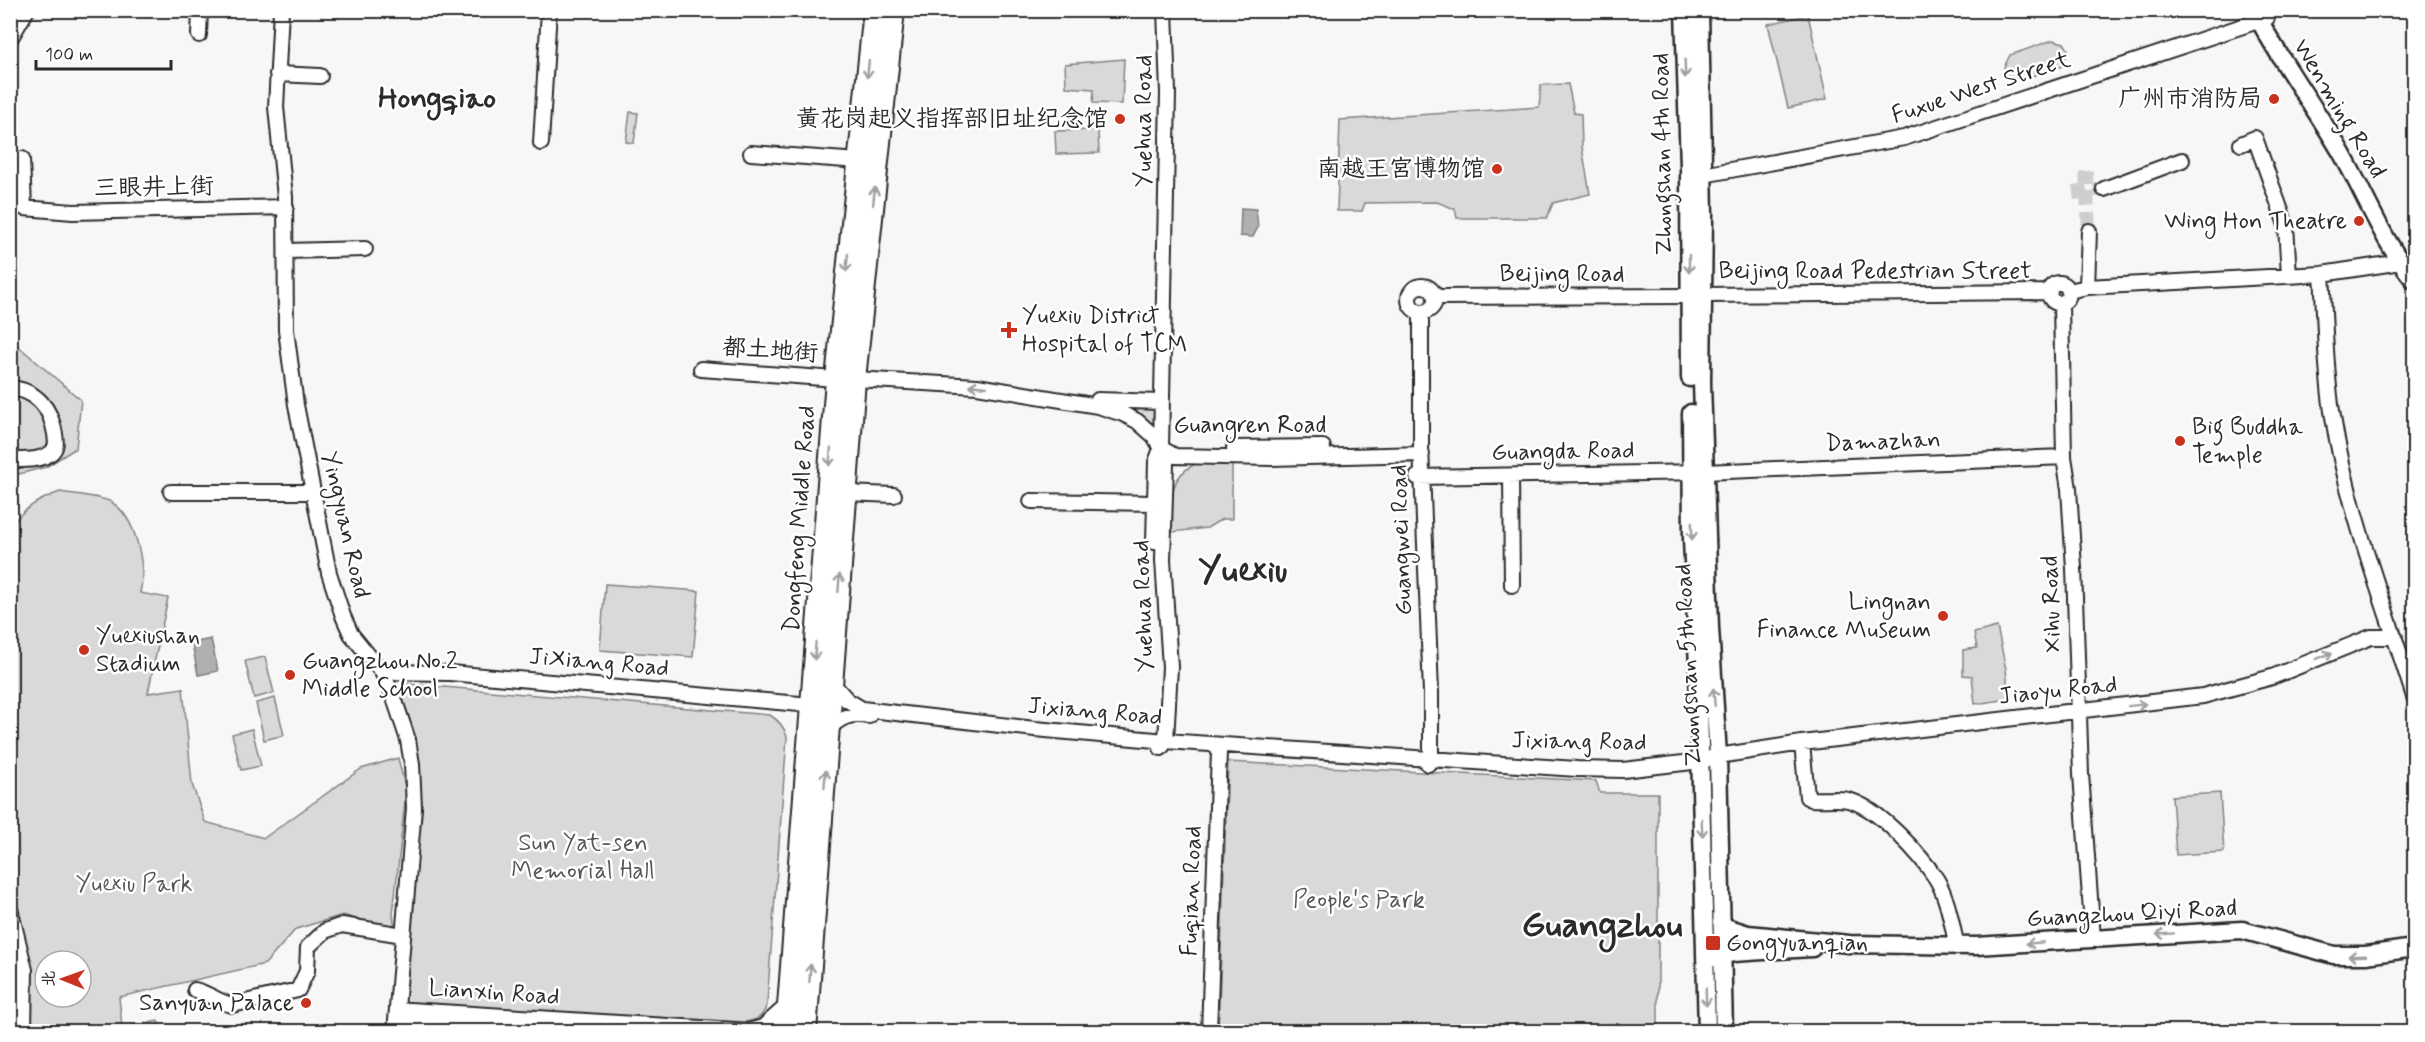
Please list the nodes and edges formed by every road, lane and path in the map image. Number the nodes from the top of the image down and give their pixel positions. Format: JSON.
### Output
{"nodes":[{"id":1,"x":27,"y":10,"type":"edge"},
{"id":2,"x":200,"y":10,"type":"edge"},
{"id":3,"x":281,"y":10,"type":"edge"},
{"id":4,"x":549,"y":10,"type":"edge"},
{"id":5,"x":874,"y":10,"type":"edge"},
{"id":6,"x":894,"y":10,"type":"edge"},
{"id":7,"x":1165,"y":10,"type":"edge"},
{"id":8,"x":1683,"y":10,"type":"edge"},
{"id":9,"x":1700,"y":10,"type":"edge"},
{"id":10,"x":2261,"y":15,"type":"edge"},
{"id":11,"x":199,"y":35,"type":"dead end"},
{"id":12,"x":10,"y":39,"type":"edge"},
{"id":13,"x":277,"y":74,"type":"junction"},
{"id":14,"x":320,"y":76,"type":"dead end"},
{"id":15,"x":541,"y":142,"type":"dead end"},
{"id":16,"x":2241,"y":144,"type":"dead end"},
{"id":17,"x":751,"y":153,"type":"dead end"},
{"id":18,"x":22,"y":159,"type":"dead end"},
{"id":19,"x":2182,"y":160,"type":"dead end"},
{"id":20,"x":859,"y":161,"type":"junction"},
{"id":21,"x":1703,"y":175,"type":"junction"},
{"id":22,"x":2104,"y":189,"type":"tunnel mouth"},
{"id":23,"x":286,"y":207,"type":"junction"},
{"id":24,"x":2089,"y":231,"type":"tunnel mouth"},
{"id":25,"x":365,"y":249,"type":"dead end"},
{"id":26,"x":286,"y":250,"type":"junction"},
{"id":27,"x":2411,"y":262,"type":"edge"},
{"id":28,"x":2322,"y":274,"type":"junction"},
{"id":29,"x":2289,"y":276,"type":"junction"},
{"id":30,"x":2415,"y":280,"type":"edge"},
{"id":31,"x":2086,"y":287,"type":"junction"},
{"id":32,"x":1695,"y":296,"type":"junction"},
{"id":33,"x":1435,"y":297,"type":"junction"},
{"id":34,"x":2065,"y":297,"type":"junction"},
{"id":35,"x":1421,"y":312,"type":"junction"},
{"id":36,"x":701,"y":369,"type":"dead end"},
{"id":37,"x":845,"y":379,"type":"junction"},
{"id":38,"x":10,"y":387,"type":"edge"},
{"id":39,"x":1060,"y":399,"type":"junction"},
{"id":40,"x":1161,"y":402,"type":"junction"},
{"id":41,"x":1161,"y":448,"type":"junction"},
{"id":42,"x":1419,"y":450,"type":"junction"},
{"id":43,"x":2064,"y":457,"type":"junction"},
{"id":44,"x":10,"y":460,"type":"edge"},
{"id":45,"x":1698,"y":472,"type":"junction"},
{"id":46,"x":1511,"y":476,"type":"junction"},
{"id":47,"x":1420,"y":477,"type":"junction"},
{"id":48,"x":171,"y":492,"type":"dead end"},
{"id":49,"x":312,"y":492,"type":"junction"},
{"id":50,"x":846,"y":493,"type":"junction"},
{"id":51,"x":894,"y":495,"type":"dead end"},
{"id":52,"x":1032,"y":501,"type":"dead end"},
{"id":53,"x":1155,"y":503,"type":"junction"},
{"id":54,"x":1512,"y":585,"type":"dead end"},
{"id":55,"x":2395,"y":636,"type":"junction"},
{"id":56,"x":382,"y":672,"type":"junction"},
{"id":57,"x":832,"y":683,"type":"junction"},
{"id":58,"x":2415,"y":697,"type":"edge"},
{"id":59,"x":811,"y":705,"type":"junction"},
{"id":60,"x":2078,"y":711,"type":"junction"},
{"id":61,"x":828,"y":731,"type":"junction"},
{"id":62,"x":1161,"y":743,"type":"junction"},
{"id":63,"x":1802,"y":743,"type":"junction"},
{"id":64,"x":1219,"y":752,"type":"junction"},
{"id":65,"x":1718,"y":756,"type":"junction"},
{"id":66,"x":1428,"y":760,"type":"junction"},
{"id":67,"x":1701,"y":765,"type":"junction"},
{"id":68,"x":10,"y":908,"type":"edge"},
{"id":69,"x":1722,"y":922,"type":"junction"},
{"id":70,"x":403,"y":935,"type":"junction"},
{"id":71,"x":2093,"y":939,"type":"junction"},
{"id":72,"x":1849,"y":944,"type":"junction"},
{"id":73,"x":1957,"y":946,"type":"junction"},
{"id":74,"x":2415,"y":948,"type":"edge"},
{"id":75,"x":1723,"y":955,"type":"junction"},
{"id":76,"x":1704,"y":963,"type":"junction"},
{"id":77,"x":195,"y":990,"type":"dead end"},
{"id":78,"x":798,"y":1006,"type":"junction"},
{"id":79,"x":397,"y":1012,"type":"junction"},
{"id":80,"x":24,"y":1032,"type":"edge"},
{"id":81,"x":388,"y":1032,"type":"edge"},
{"id":82,"x":395,"y":1032,"type":"edge"},
{"id":83,"x":606,"y":1032,"type":"edge"},
{"id":84,"x":786,"y":1032,"type":"edge"},
{"id":85,"x":806,"y":1032,"type":"edge"},
{"id":86,"x":819,"y":1032,"type":"edge"},
{"id":87,"x":1209,"y":1032,"type":"edge"},
{"id":88,"x":1707,"y":1032,"type":"edge"},
{"id":89,"x":1725,"y":1032,"type":"edge"}],
"edges":[{"from":1,"to":12,"type":"street"},
{"from":2,"to":11,"type":"street"},
{"from":3,"to":13,"type":"street","name":"Yingyuan Road"},
{"from":4,"to":15,"type":"street"},
{"from":5,"to":20,"type":"highway","name":"Dongfeng Middle Road","one_way":true},
{"from":37,"to":6,"type":"highway","name":"Dongfeng Middle Road","one_way":true},
{"from":7,"to":40,"type":"street","name":"Yuehua Road"},
{"from":8,"to":32,"type":"main road","name":"Zhongshan 4th Road","one_way":true},
{"from":9,"to":21,"type":"main road","name":"Zhongshan 4th Road"},
{"from":10,"to":21,"type":"street","name":"Fuxue West Street"},
{"from":10,"to":27,"type":"main road","name":"Wenming Road"},
{"from":13,"to":14,"type":"street"},
{"from":13,"to":23,"type":"street","name":"Yingyuan Road"},
{"from":16,"to":29,"type":"street"},
{"from":17,"to":20,"type":"street"},
{"from":18,"to":23,"type":"street","name":"三眼井上街"},
{"from":19,"to":22,"type":"street"},
{"from":20,"to":37,"type":"highway","name":"Dongfeng Middle Road","one_way":true},
{"from":21,"to":32,"type":"main road","name":"Zhongshan 4th Road"},
{"from":23,"to":26,"type":"street","name":"Yingyuan Road"},
{"from":24,"to":31,"type":"street"},
{"from":25,"to":26,"type":"street"},
{"from":26,"to":49,"type":"street","name":"Yingyuan Road"},
{"from":27,"to":28,"type":"street","name":"Beijing Road Pedestrian Street"},
{"from":27,"to":30,"type":"main road","name":"Wenming Road"},
{"from":28,"to":29,"type":"street","name":"Beijing Road Pedestrian Street"},
{"from":28,"to":55,"type":"street"},
{"from":29,"to":31,"type":"street","name":"Beijing Road Pedestrian Street"},
{"from":31,"to":34,"type":"street","name":"Beijing Road Pedestrian Street"},
{"from":32,"to":33,"type":"street","name":"Beijing Road"},
{"from":32,"to":34,"type":"street","name":"Beijing Road Pedestrian Street"},
{"from":32,"to":45,"type":"main road","name":"Zhongshan 5th Road"},
{"from":33,"to":35,"type":"street"},
{"from":33,"to":35,"type":"street"},
{"from":34,"to":43,"type":"street","name":"Xihu Road"},
{"from":35,"to":42,"type":"street","name":"Guangwei Road"},
{"from":36,"to":37,"type":"street","name":"都土地街"},
{"from":39,"to":37,"type":"street","name":"都土地街","one_way":true},
{"from":37,"to":50,"type":"highway","name":"Dongfeng Middle Road"},
{"from":37,"to":59,"type":"highway","name":"Dongfeng Middle Road","one_way":true},
{"from":38,"to":44,"type":"street"},
{"from":39,"to":40,"type":"street"},
{"from":39,"to":41,"type":"street"},
{"from":40,"to":41,"type":"street","name":"Yuehua Road"},
{"from":41,"to":42,"type":"street","name":"Guangren Road"},
{"from":41,"to":53,"type":"street","name":"Yuehua Road"},
{"from":41,"to":62,"type":"street","name":"Yuehua Road"},
{"from":42,"to":47,"type":"street","name":"Guangwei Road"},
{"from":43,"to":45,"type":"street","name":"Damazhan"},
{"from":43,"to":60,"type":"street","name":"Xihu Road"},
{"from":45,"to":46,"type":"street","name":"Guangda Road"},
{"from":65,"to":45,"type":"main road","name":"Zhongshan 5th Road","one_way":true},
{"from":45,"to":67,"type":"main road","name":"Zhongshan 5th Road","one_way":true},
{"from":46,"to":47,"type":"street","name":"Guangda Road"},
{"from":46,"to":54,"type":"street"},
{"from":47,"to":66,"type":"street","name":"Guangwei Road"},
{"from":48,"to":49,"type":"street"},
{"from":49,"to":56,"type":"street","name":"Yingyuan Road"},
{"from":50,"to":51,"type":"street"},
{"from":57,"to":50,"type":"highway","name":"Dongfeng Middle Road","one_way":true},
{"from":52,"to":53,"type":"street"},
{"from":53,"to":62,"type":"street","name":"Yuehua Road"},
{"from":55,"to":58,"type":"street"},
{"from":60,"to":55,"type":"street","name":"Jiaoyu Road","one_way":true},
{"from":56,"to":59,"type":"street","name":"JiXiang Road"},
{"from":56,"to":70,"type":"street","name":"Yingyuan Road"},
{"from":57,"to":61,"type":"highway","name":"Dongfeng Middle Road"},
{"from":57,"to":62,"type":"street","name":"Jixiang Road"},
{"from":59,"to":78,"type":"highway","name":"Dongfeng Middle Road"},
{"from":60,"to":63,"type":"street","name":"Jiaoyu Road"},
{"from":60,"to":71,"type":"street","name":"Xihu Road"},
{"from":61,"to":62,"type":"street","name":"Jixiang Road"},
{"from":78,"to":61,"type":"highway","name":"Dongfeng Middle Road","one_way":true},
{"from":62,"to":64,"type":"street","name":"Jixiang Road"},
{"from":62,"to":66,"type":"street","name":"Jixiang Road"},
{"from":63,"to":65,"type":"street","name":"Jiaoyu Road"},
{"from":63,"to":73,"type":"street"},
{"from":64,"to":66,"type":"street","name":"Jixiang Road"},
{"from":64,"to":87,"type":"street","name":"Fuqian Road"},
{"from":65,"to":67,"type":"street","name":"Jixiang Road"},
{"from":65,"to":69,"type":"main road","name":"Zhongshan 5th Road"},
{"from":66,"to":67,"type":"street","name":"Jixiang Road"},
{"from":67,"to":76,"type":"main road","name":"Zhongshan 5th Road","one_way":true},
{"from":68,"to":80,"type":"street"},
{"from":69,"to":72,"type":"main road","name":"Guangzhou Qiyi Road"},
{"from":69,"to":75,"type":"main road","name":"Zhongshan 5th Road"},
{"from":70,"to":77,"type":"street"},
{"from":70,"to":79,"type":"street","name":"Yingyuan Road"},
{"from":71,"to":73,"type":"main road","name":"Guangzhou Qiyi Road","one_way":true},
{"from":74,"to":71,"type":"main road","name":"Guangzhou Qiyi Road","one_way":true},
{"from":72,"to":73,"type":"main road","name":"Guangzhou Qiyi Road"},
{"from":72,"to":75,"type":"main road","name":"Guangzhou Qiyi Road"},
{"from":75,"to":76,"type":"main road","name":"Guangzhou Qiyi Road"},
{"from":75,"to":89,"type":"main road","name":"Zhongshan 5th Road"},
{"from":76,"to":88,"type":"main road","name":"Zhongshan 5th Road","one_way":true},
{"from":78,"to":79,"type":"street","name":"Lianxin Road"},
{"from":78,"to":84,"type":"highway","name":"Dongfeng Middle Road"},
{"from":78,"to":85,"type":"highway","name":"Dongfeng Middle Road"},
{"from":78,"to":86,"type":"street"},
{"from":79,"to":81,"type":"street","name":"Yingyuan Road"},
{"from":79,"to":82,"type":"street"},
{"from":79,"to":83,"type":"street","name":"Lianxin Road"}]}
